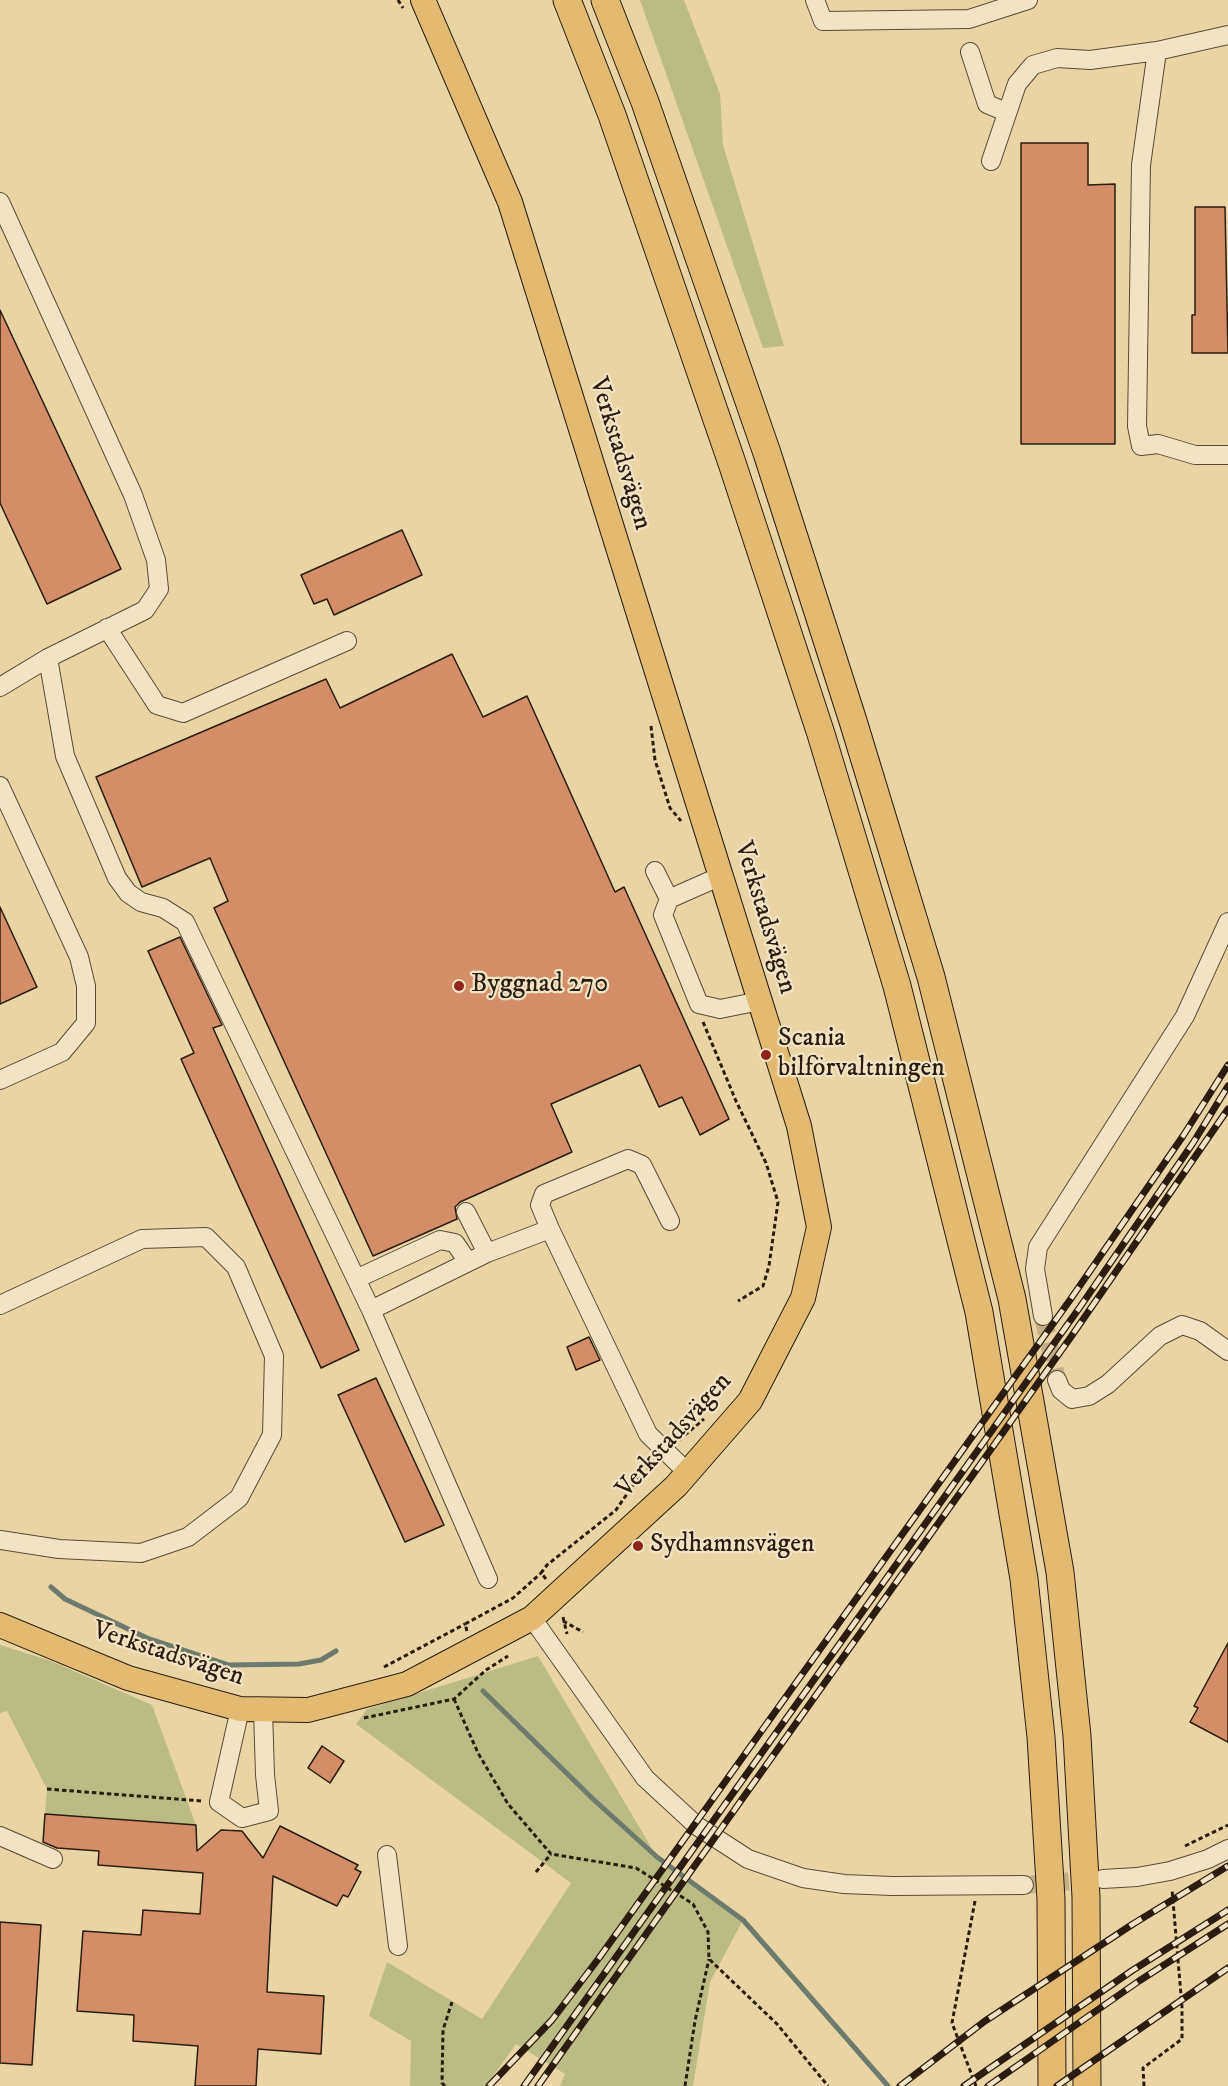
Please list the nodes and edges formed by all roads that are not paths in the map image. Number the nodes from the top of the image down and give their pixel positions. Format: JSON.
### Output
{"nodes":[{"id":1,"x":567,"y":0,"type":"edge"},
{"id":2,"x":606,"y":0,"type":"edge"},
{"id":3,"x":814,"y":0,"type":"edge"},
{"id":4,"x":1028,"y":0,"type":"edge"},
{"id":5,"x":413,"y":5,"type":"edge"},
{"id":6,"x":1228,"y":35,"type":"edge"},
{"id":7,"x":1157,"y":51,"type":"junction"},
{"id":8,"x":970,"y":52,"type":"dead end"},
{"id":9,"x":1006,"y":112,"type":"junction"},
{"id":10,"x":991,"y":161,"type":"dead end"},
{"id":11,"x":0,"y":202,"type":"edge"},
{"id":12,"x":1228,"y":455,"type":"edge"},
{"id":13,"x":107,"y":628,"type":"junction"},
{"id":14,"x":347,"y":641,"type":"dead end"},
{"id":15,"x":48,"y":658,"type":"junction"},
{"id":16,"x":0,"y":687,"type":"edge"},
{"id":17,"x":0,"y":786,"type":"edge"},
{"id":18,"x":655,"y":871,"type":"dead end"},
{"id":19,"x":721,"y":876,"type":"junction"},
{"id":20,"x":669,"y":899,"type":"junction"},
{"id":21,"x":1228,"y":922,"type":"edge"},
{"id":22,"x":760,"y":1001,"type":"junction"},
{"id":23,"x":0,"y":1080,"type":"edge"},
{"id":24,"x":466,"y":1212,"type":"dead end"},
{"id":25,"x":670,"y":1221,"type":"dead end"},
{"id":26,"x":550,"y":1229,"type":"junction"},
{"id":27,"x":486,"y":1253,"type":"junction"},
{"id":28,"x":468,"y":1262,"type":"junction"},
{"id":29,"x":356,"y":1279,"type":"junction"},
{"id":30,"x":0,"y":1305,"type":"edge"},
{"id":31,"x":371,"y":1310,"type":"junction"},
{"id":32,"x":1042,"y":1316,"type":"tunnel mouth"},
{"id":33,"x":1228,"y":1351,"type":"edge"},
{"id":34,"x":1057,"y":1380,"type":"tunnel mouth"},
{"id":35,"x":687,"y":1472,"type":"junction"},
{"id":36,"x":0,"y":1540,"type":"edge"},
{"id":37,"x":488,"y":1579,"type":"dead end"},
{"id":38,"x":532,"y":1618,"type":"junction"},
{"id":39,"x":0,"y":1625,"type":"edge"},
{"id":40,"x":251,"y":1710,"type":"junction"},
{"id":41,"x":0,"y":1836,"type":"edge"},
{"id":42,"x":1228,"y":1849,"type":"edge"},
{"id":43,"x":387,"y":1855,"type":"dead end"},
{"id":44,"x":53,"y":1859,"type":"dead end"},
{"id":45,"x":1103,"y":1879,"type":"tunnel mouth"},
{"id":46,"x":1023,"y":1885,"type":"tunnel mouth"},
{"id":47,"x":398,"y":1946,"type":"dead end"},
{"id":48,"x":1052,"y":2086,"type":"edge"},
{"id":49,"x":1087,"y":2086,"type":"edge"}],
"edges":[{"from":1,"to":48,"type":"highway"},
{"from":2,"to":49,"type":"highway"},
{"from":3,"to":4,"type":"street"},
{"from":5,"to":19,"type":"main road","name":"Verkstadsvägen"},
{"from":6,"to":7,"type":"street"},
{"from":7,"to":9,"type":"street"},
{"from":7,"to":12,"type":"street"},
{"from":8,"to":9,"type":"street"},
{"from":9,"to":10,"type":"street"},
{"from":11,"to":13,"type":"street"},
{"from":13,"to":14,"type":"street"},
{"from":13,"to":15,"type":"street"},
{"from":15,"to":16,"type":"street"},
{"from":15,"to":29,"type":"street"},
{"from":17,"to":23,"type":"street"},
{"from":18,"to":20,"type":"street"},
{"from":19,"to":20,"type":"street"},
{"from":19,"to":22,"type":"main road","name":"Verkstadsvägen"},
{"from":20,"to":22,"type":"street"},
{"from":21,"to":32,"type":"street"},
{"from":22,"to":35,"type":"main road","name":"Verkstadsvägen"},
{"from":24,"to":27,"type":"street"},
{"from":25,"to":26,"type":"street"},
{"from":26,"to":27,"type":"street"},
{"from":26,"to":35,"type":"street"},
{"from":27,"to":28,"type":"street"},
{"from":28,"to":29,"type":"street"},
{"from":28,"to":31,"type":"street"},
{"from":29,"to":31,"type":"street"},
{"from":30,"to":36,"type":"street"},
{"from":31,"to":37,"type":"street"},
{"from":33,"to":34,"type":"street"},
{"from":35,"to":38,"type":"main road","name":"Verkstadsvägen"},
{"from":38,"to":40,"type":"main road","name":"Verkstadsvägen"},
{"from":38,"to":46,"type":"street"},
{"from":39,"to":40,"type":"main road","name":"Verkstadsvägen"},
{"from":40,"to":40,"type":"street"},
{"from":41,"to":44,"type":"street"},
{"from":42,"to":45,"type":"street"},
{"from":43,"to":47,"type":"street"}]}
